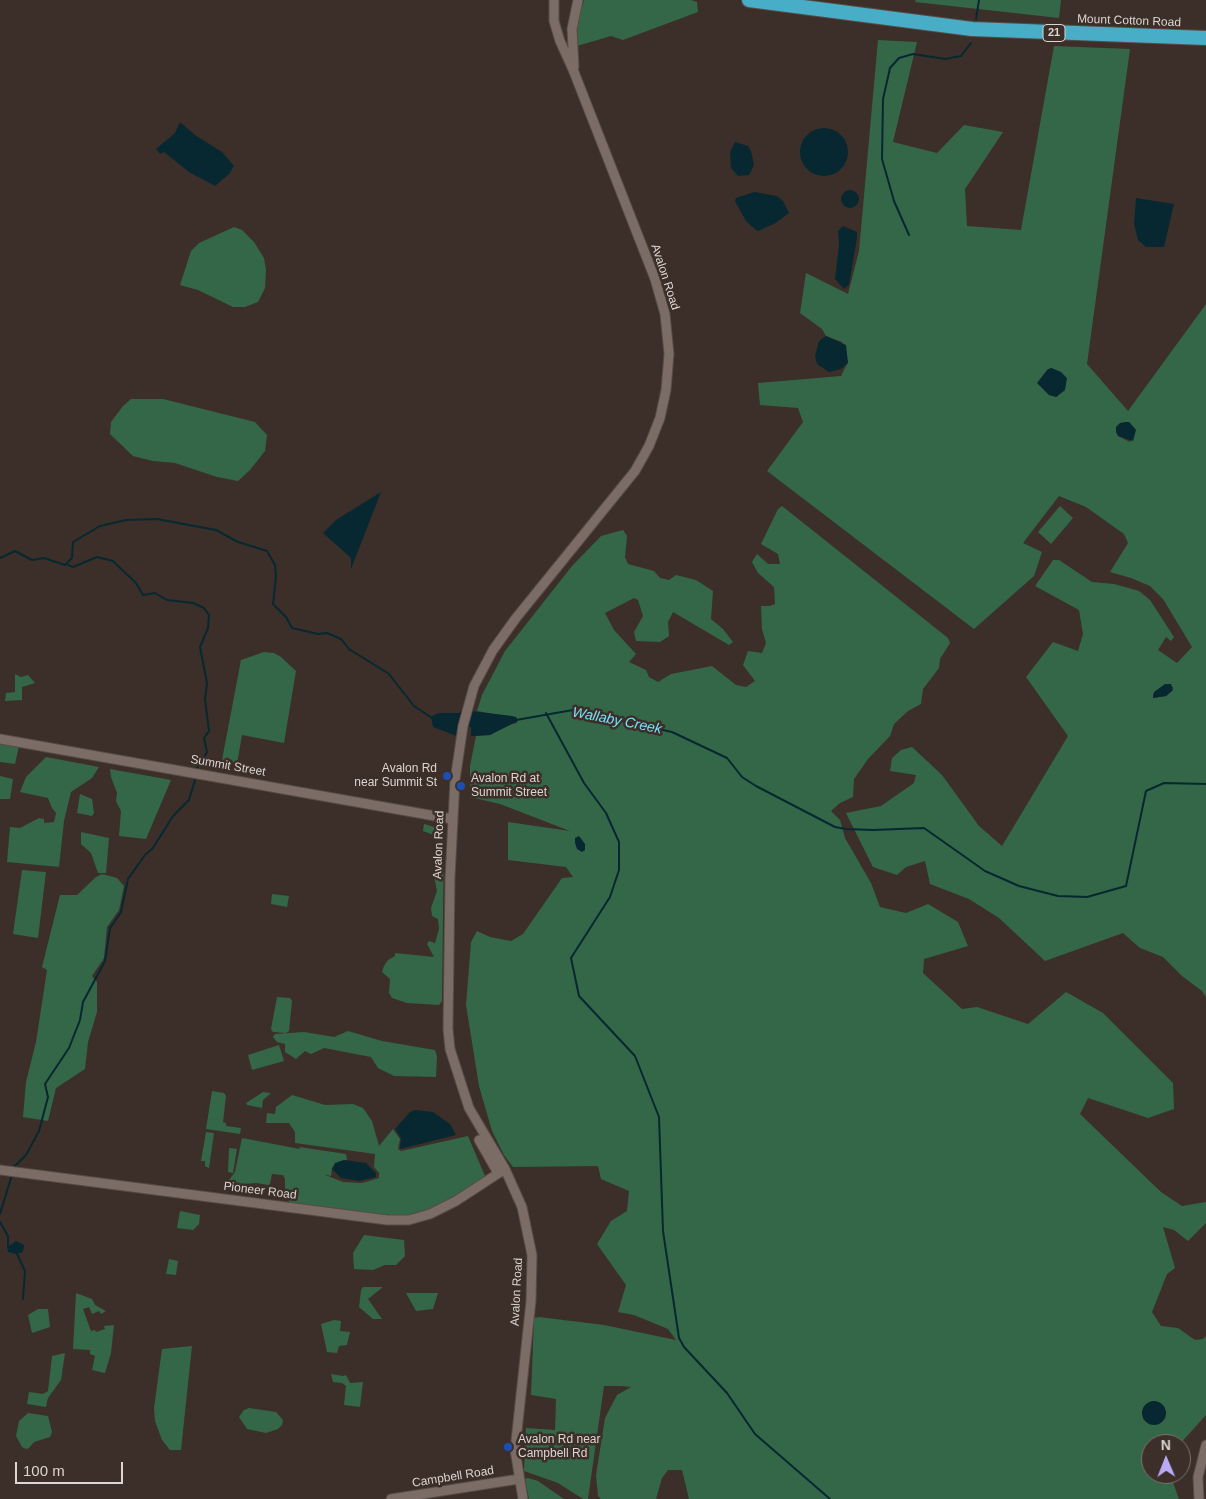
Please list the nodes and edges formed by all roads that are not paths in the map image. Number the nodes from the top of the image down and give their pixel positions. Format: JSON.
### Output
{"nodes":[{"id":1,"x":554,"y":0,"type":"edge"},
{"id":2,"x":578,"y":0,"type":"edge"},
{"id":3,"x":749,"y":0,"type":"edge"},
{"id":4,"x":796,"y":0,"type":"edge"},
{"id":5,"x":841,"y":13,"type":"junction"},
{"id":6,"x":1206,"y":38,"type":"edge"},
{"id":7,"x":574,"y":72,"type":"junction"},
{"id":8,"x":0,"y":739,"type":"edge"},
{"id":9,"x":452,"y":819,"type":"junction"},
{"id":10,"x":0,"y":1170,"type":"edge"},
{"id":11,"x":501,"y":1171,"type":"junction"},
{"id":12,"x":1206,"y":1445,"type":"edge"},
{"id":13,"x":519,"y":1479,"type":"junction"},
{"id":14,"x":391,"y":1499,"type":"edge"},
{"id":15,"x":523,"y":1499,"type":"edge"},
{"id":16,"x":1199,"y":1499,"type":"edge"}],
"edges":[{"from":1,"to":7,"type":"street","name":"Avalon Road"},
{"from":2,"to":7,"type":"street","name":"Avalon Road"},
{"from":3,"to":5,"type":"highway","name":"Mount Cotton Road","number":"21"},
{"from":4,"to":5,"type":"highway","name":"Mount Cotton Road","number":"21"},
{"from":5,"to":6,"type":"highway","name":"Mount Cotton Road","number":"21"},
{"from":7,"to":9,"type":"street","name":"Avalon Road"},
{"from":8,"to":9,"type":"street","name":"Summit Street"},
{"from":9,"to":11,"type":"street","name":"Avalon Road"},
{"from":10,"to":11,"type":"street","name":"Pioneer Road"},
{"from":11,"to":13,"type":"street","name":"Avalon Road"},
{"from":12,"to":16,"type":"street"},
{"from":13,"to":14,"type":"street","name":"Campbell Road"},
{"from":13,"to":15,"type":"street","name":"Avalon Road"}]}
